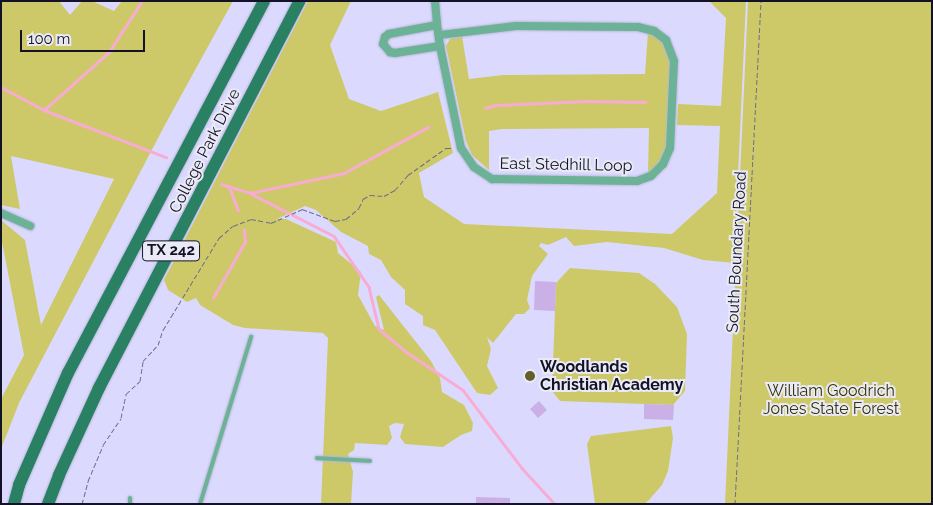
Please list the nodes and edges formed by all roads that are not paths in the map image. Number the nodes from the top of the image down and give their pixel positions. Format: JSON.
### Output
{"nodes":[{"id":1,"x":264,"y":1,"type":"edge"},
{"id":2,"x":300,"y":1,"type":"edge"},
{"id":3,"x":435,"y":1,"type":"edge"},
{"id":4,"x":437,"y":25,"type":"junction"},
{"id":5,"x":438,"y":35,"type":"junction"},
{"id":6,"x":440,"y":46,"type":"junction"},
{"id":7,"x":1,"y":213,"type":"edge"},
{"id":8,"x":30,"y":226,"type":"dead end"},
{"id":9,"x":251,"y":337,"type":"dead end"},
{"id":10,"x":317,"y":458,"type":"dead end"},
{"id":11,"x":370,"y":462,"type":"dead end"},
{"id":12,"x":130,"y":498,"type":"dead end"},
{"id":13,"x":14,"y":504,"type":"edge"},
{"id":14,"x":48,"y":504,"type":"edge"},
{"id":15,"x":130,"y":504,"type":"edge"},
{"id":16,"x":200,"y":504,"type":"edge"}],
"edges":[{"from":1,"to":13,"type":"main road","name":"College Park Drive","number":"TX 242"},
{"from":2,"to":14,"type":"main road","name":"College Park Drive","number":"TX 242"},
{"from":3,"to":4,"type":"street"},
{"from":4,"to":5,"type":"street"},
{"from":4,"to":6,"type":"street"},
{"from":5,"to":6,"type":"street"},
{"from":5,"to":6,"type":"street","name":"East Stedhill Loop"},
{"from":7,"to":8,"type":"street"},
{"from":9,"to":16,"type":"lane"},
{"from":10,"to":11,"type":"lane"},
{"from":12,"to":15,"type":"lane"}]}
